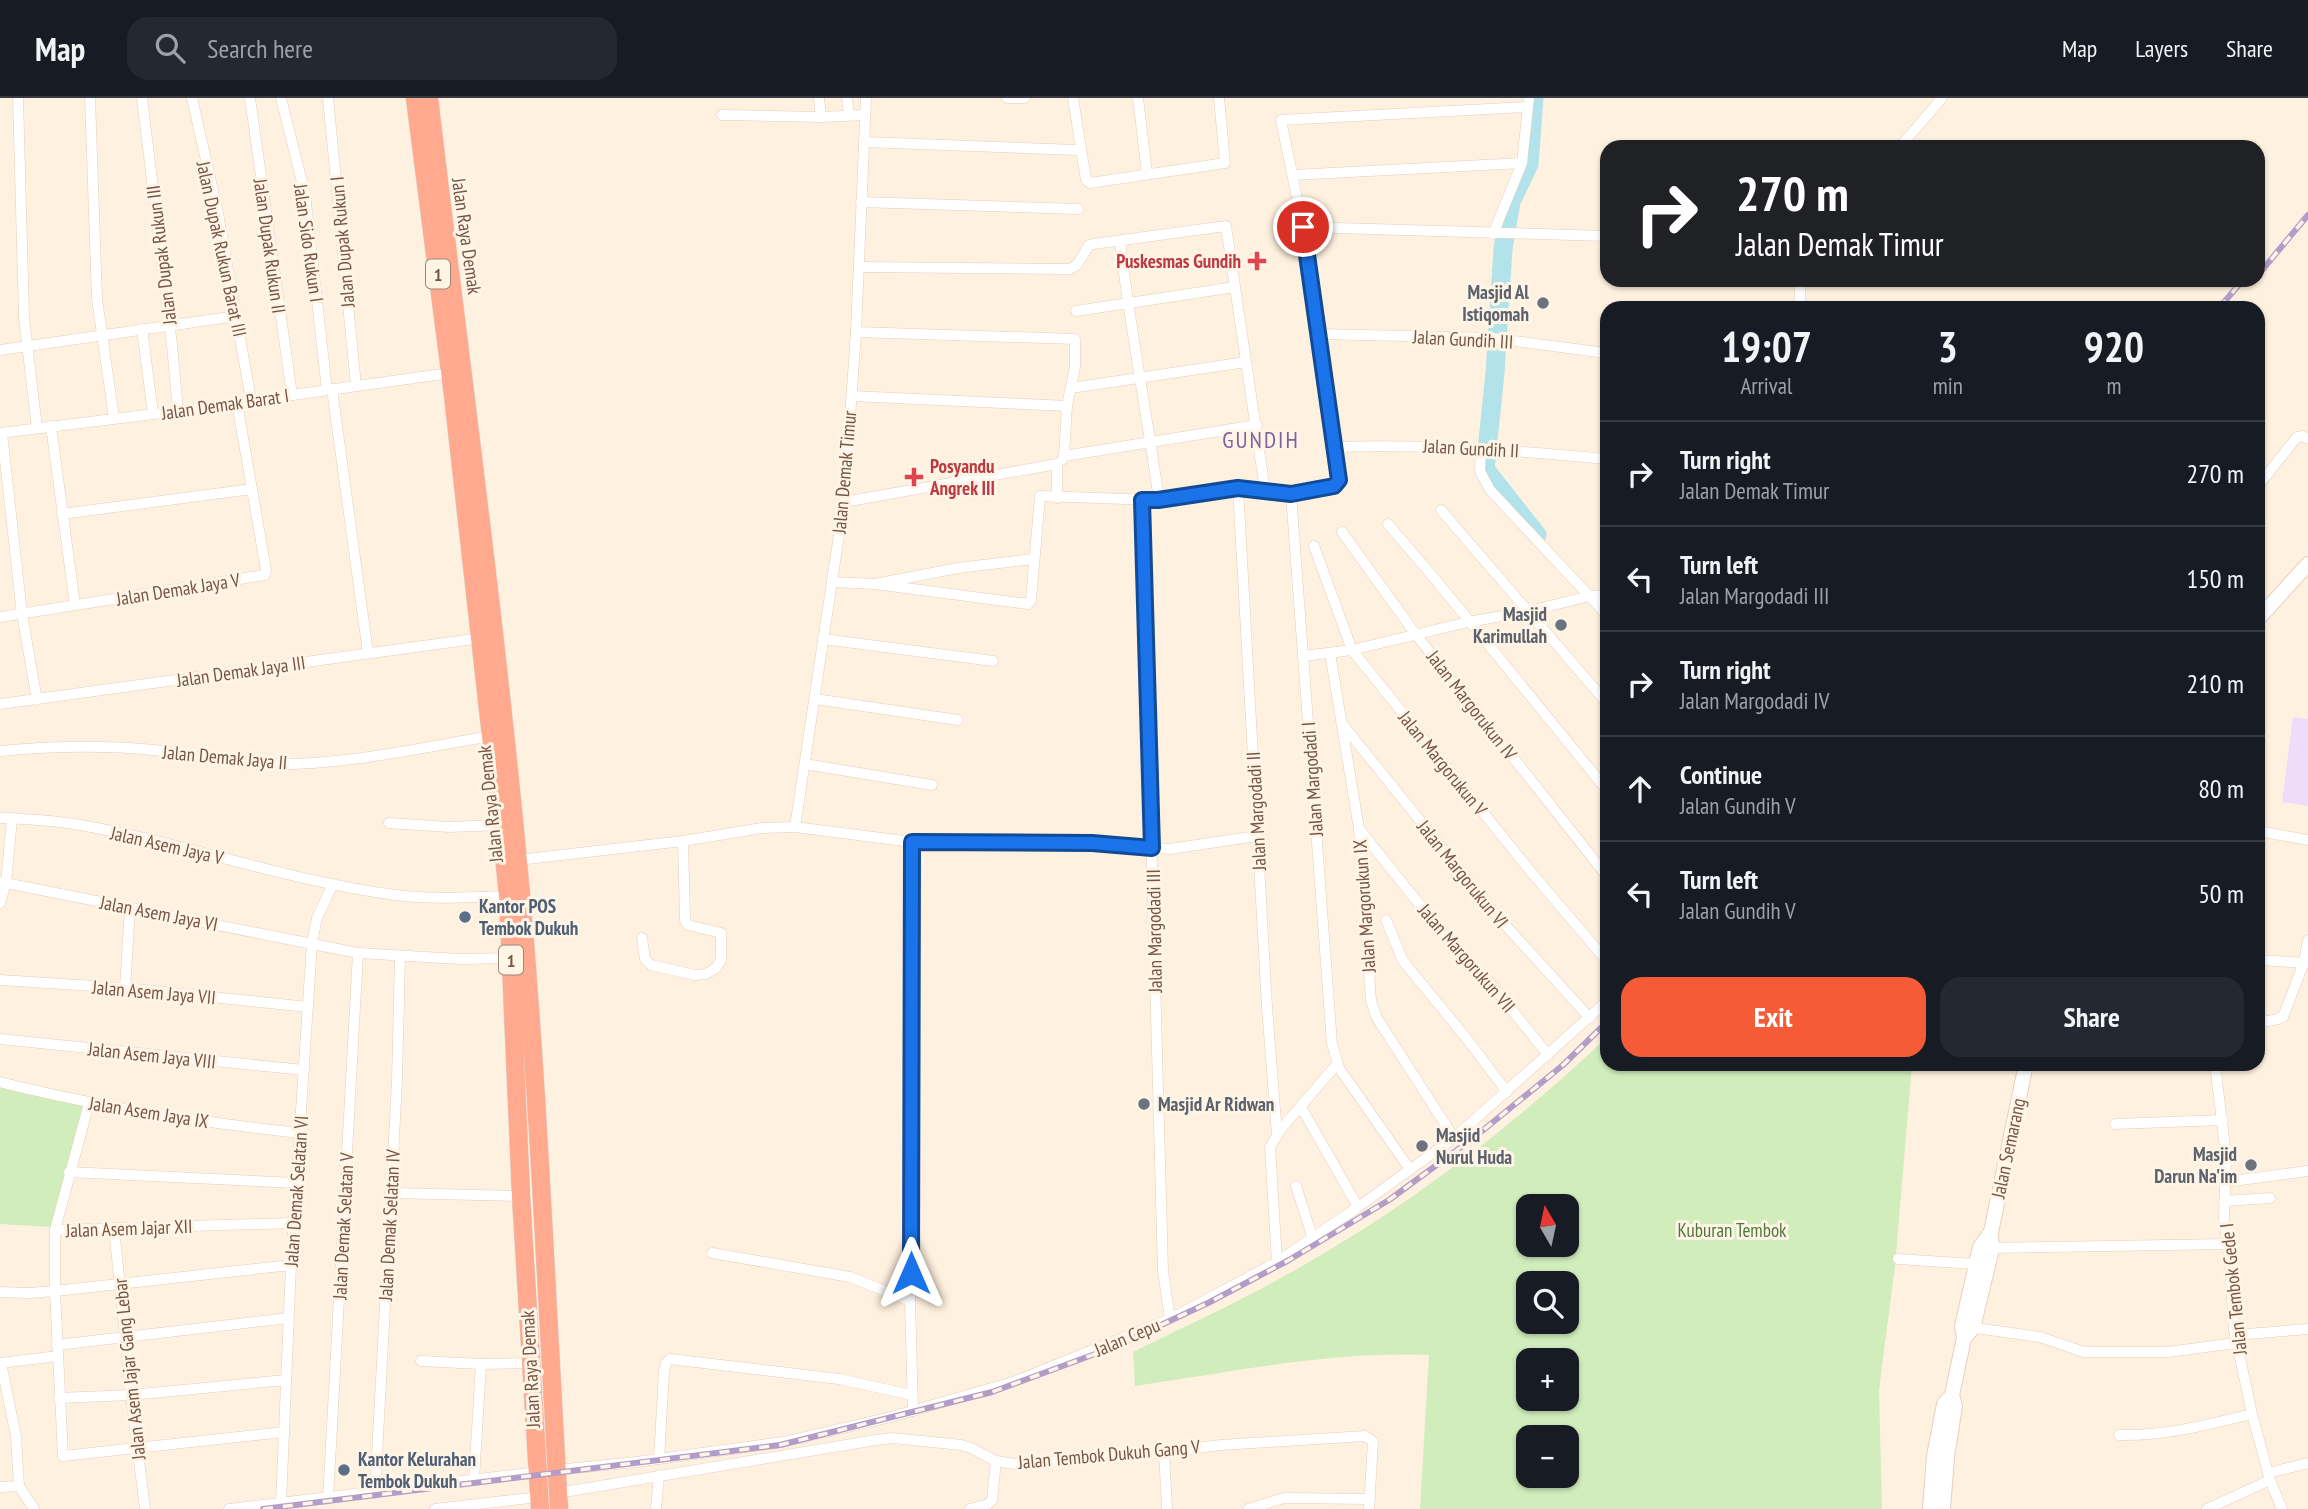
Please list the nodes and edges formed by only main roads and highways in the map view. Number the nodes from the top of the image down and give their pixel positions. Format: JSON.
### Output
{"nodes":[{"id":1,"x":415,"y":98,"type":"edge"},
{"id":2,"x":429,"y":98,"type":"edge"},
{"id":3,"x":466,"y":449,"type":"junction"},
{"id":4,"x":537,"y":1113,"type":"junction"},
{"id":5,"x":517,"y":1115,"type":"junction"},
{"id":6,"x":559,"y":1501,"type":"edge"},
{"id":7,"x":540,"y":1503,"type":"edge"}],
"edges":[{"from":1,"to":3,"type":"highway","name":"Jalan Raya Demak","number":"1"},
{"from":2,"to":3,"type":"highway","name":"Jalan Raya Demak","number":"1"},
{"from":3,"to":4,"type":"highway","name":"Jalan Raya Demak","number":"1"},
{"from":3,"to":5,"type":"highway","name":"Jalan Raya Demak","number":"1"},
{"from":4,"to":5,"type":"highway"},
{"from":4,"to":6,"type":"highway","name":"Jalan Raya Demak","number":"1"},
{"from":5,"to":7,"type":"highway","name":"Jalan Raya Demak","number":"1"}]}
